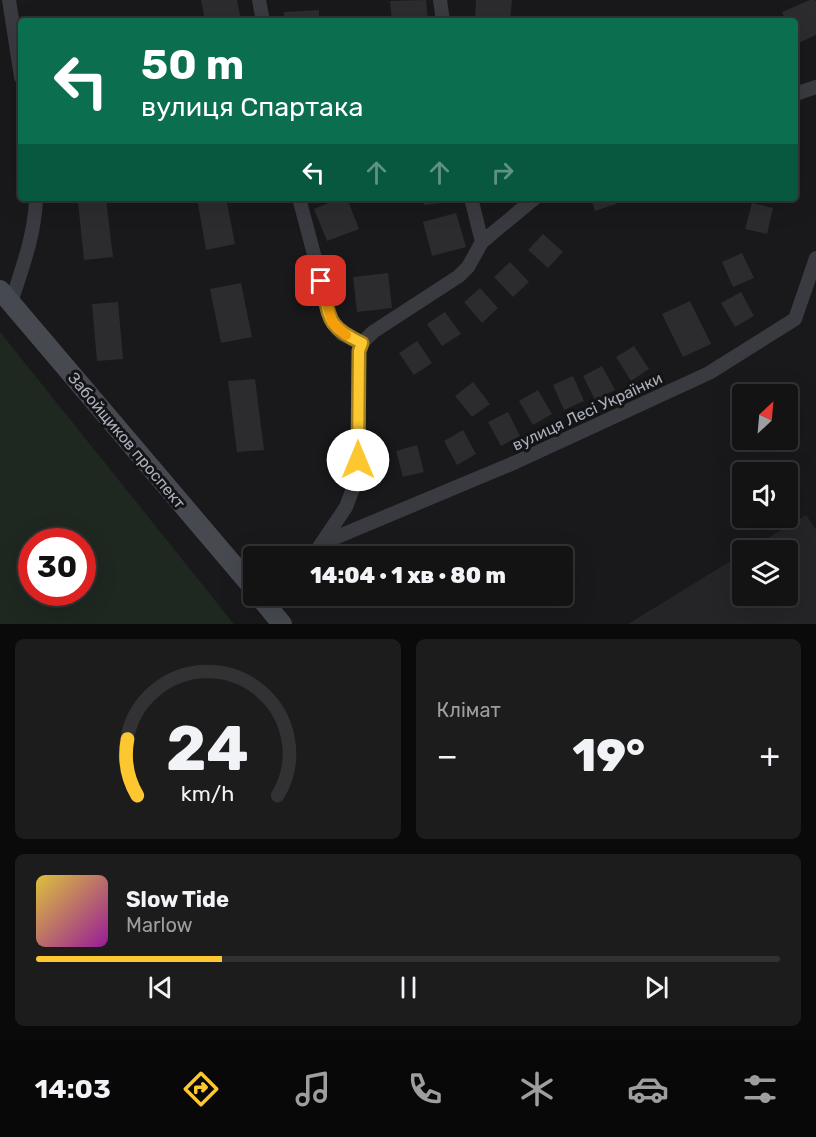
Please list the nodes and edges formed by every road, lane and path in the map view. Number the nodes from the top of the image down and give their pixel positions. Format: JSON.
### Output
{"nodes":[{"id":1,"x":9,"y":0,"type":"edge"},
{"id":2,"x":259,"y":0,"type":"edge"},
{"id":3,"x":440,"y":0,"type":"edge"},
{"id":4,"x":262,"y":18,"type":"edge"},
{"id":5,"x":443,"y":18,"type":"edge"},
{"id":6,"x":18,"y":58,"type":"edge"},
{"id":7,"x":816,"y":87,"type":"edge"},
{"id":8,"x":798,"y":93,"type":"edge"},
{"id":9,"x":36,"y":201,"type":"edge"},
{"id":10,"x":300,"y":201,"type":"edge"},
{"id":11,"x":472,"y":201,"type":"edge"},
{"id":12,"x":531,"y":201,"type":"edge"},
{"id":13,"x":482,"y":242,"type":"junction"},
{"id":14,"x":816,"y":258,"type":"edge"},
{"id":15,"x":6,"y":297,"type":"edge"},
{"id":16,"x":362,"y":343,"type":"junction"},
{"id":17,"x":325,"y":542,"type":"junction"},
{"id":18,"x":322,"y":546,"type":"edge"},
{"id":19,"x":243,"y":576,"type":"edge"}],
"edges":[{"from":1,"to":6,"type":"street"},
{"from":2,"to":4,"type":"street"},
{"from":3,"to":5,"type":"street"},
{"from":7,"to":8,"type":"street"},
{"from":9,"to":15,"type":"street"},
{"from":10,"to":16,"type":"street"},
{"from":11,"to":13,"type":"street"},
{"from":12,"to":13,"type":"street"},
{"from":13,"to":16,"type":"street"},
{"from":14,"to":17,"type":"street","name":"вулиця Лесі Українки"},
{"from":15,"to":19,"type":"main road","name":"Забойщиков проспект"},
{"from":16,"to":17,"type":"street"},
{"from":17,"to":18,"type":"street"}]}
